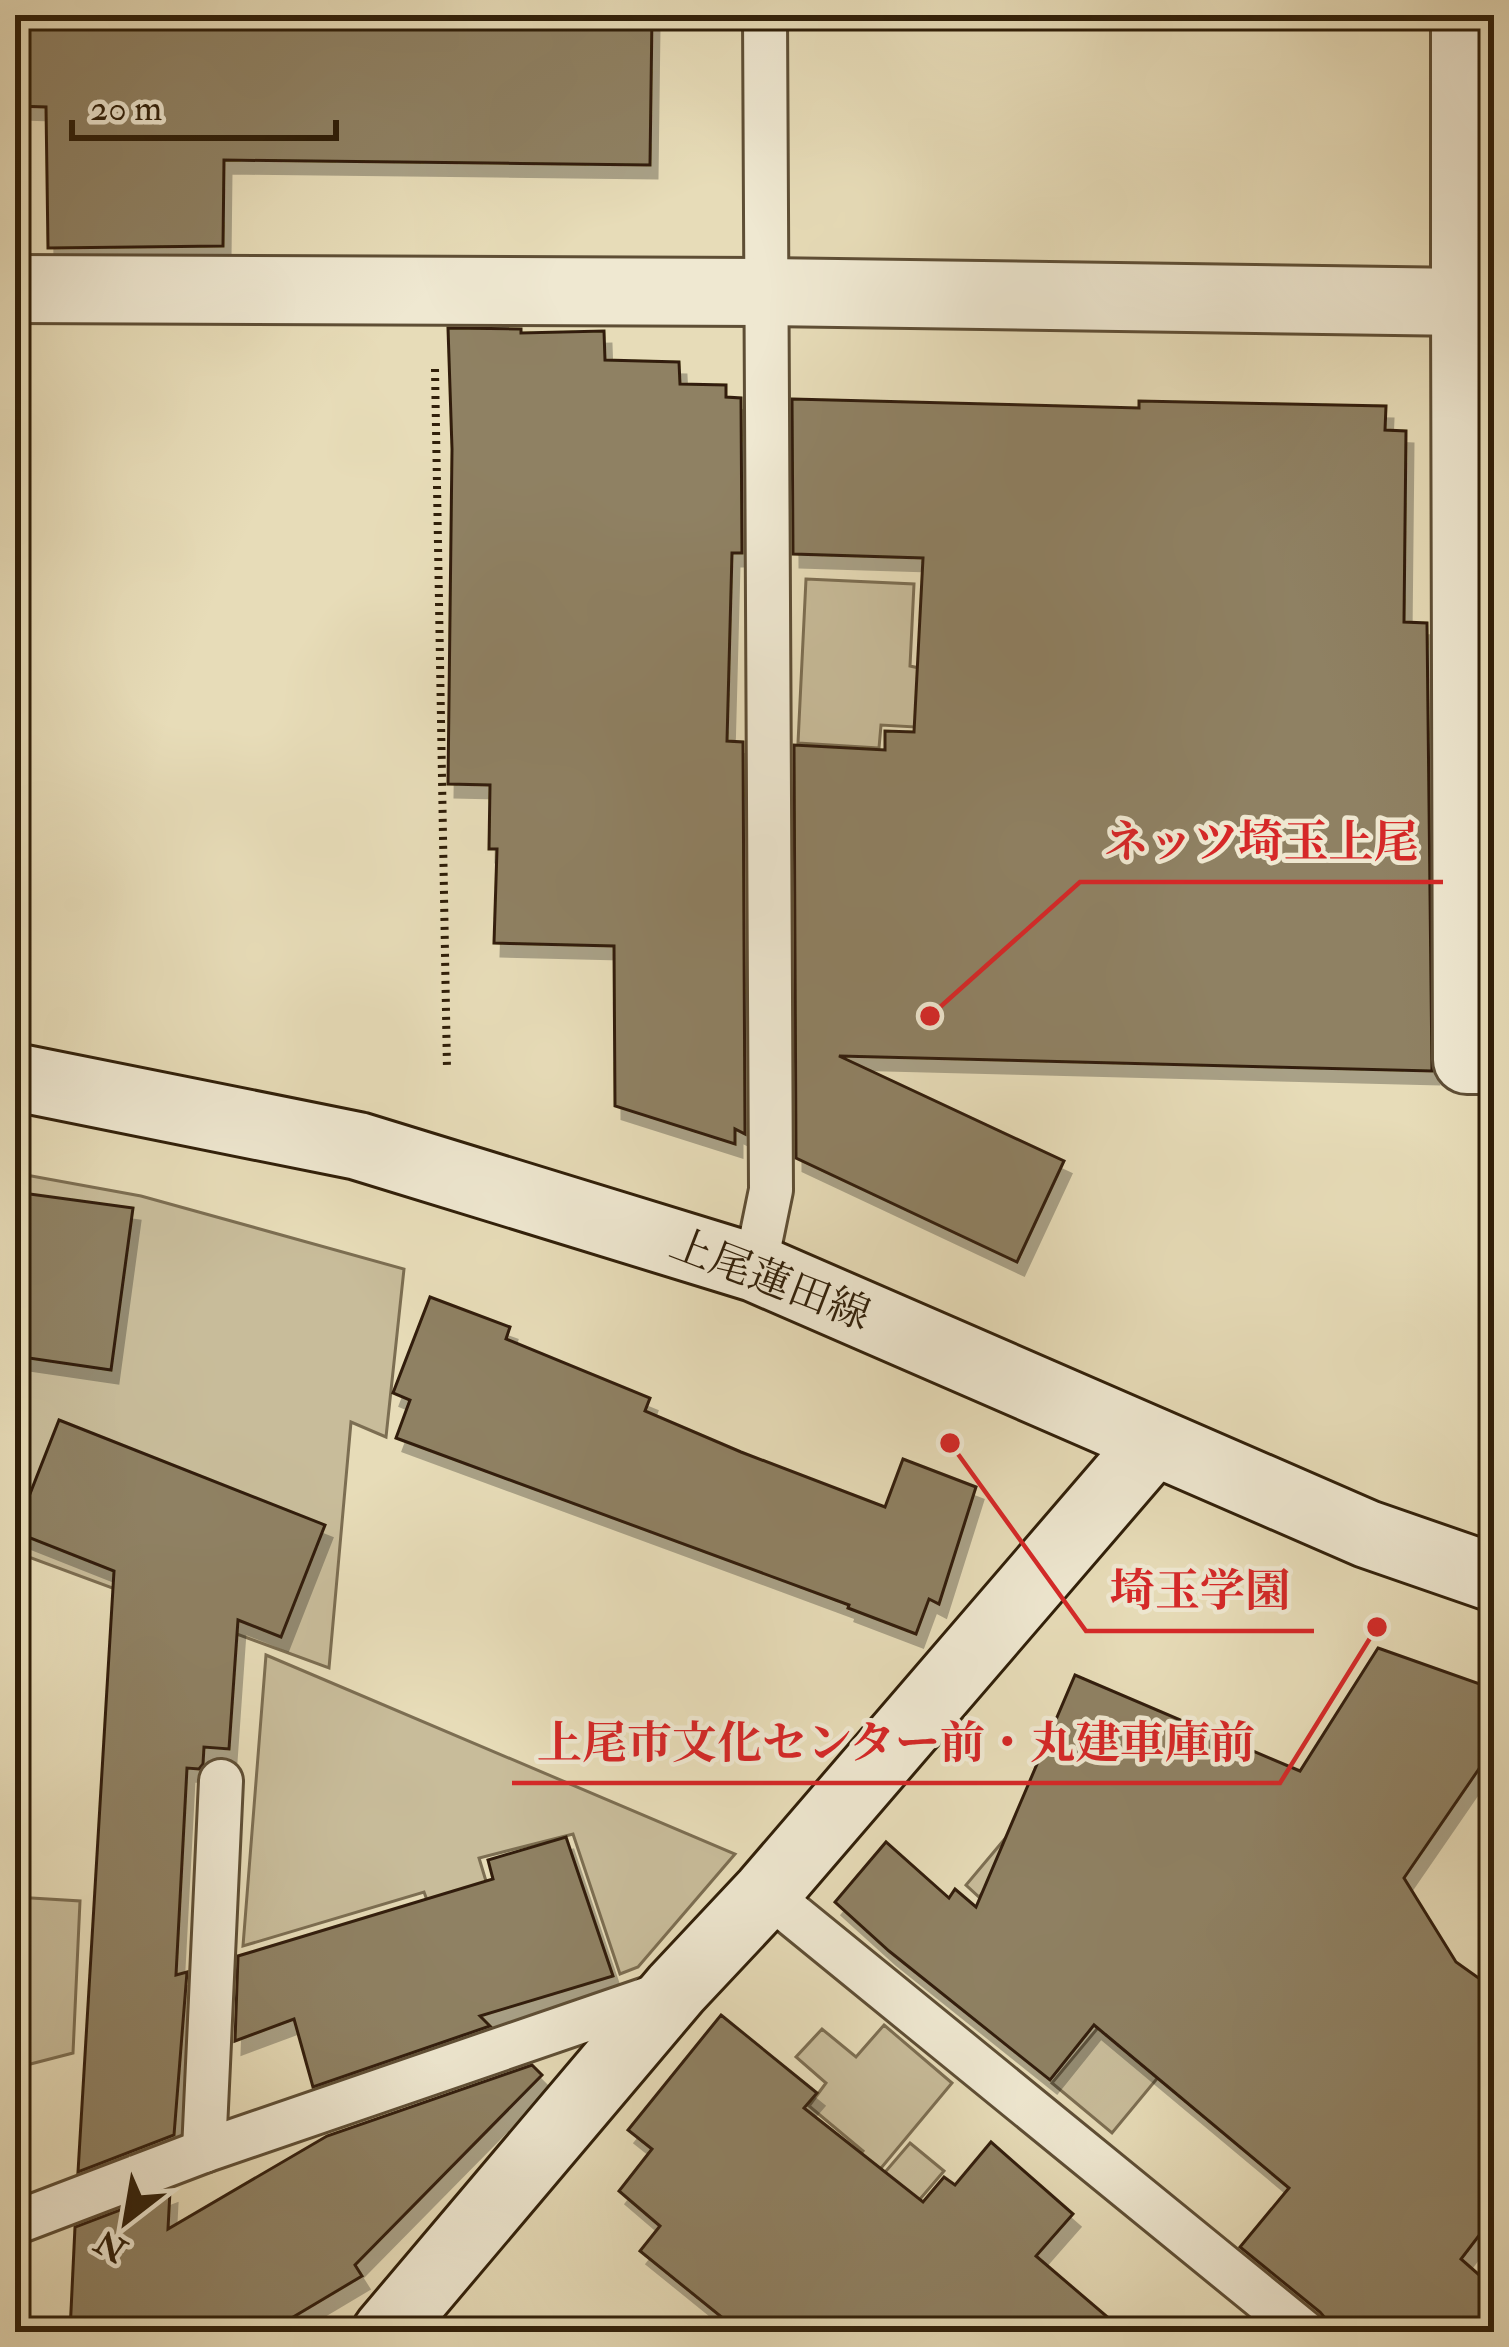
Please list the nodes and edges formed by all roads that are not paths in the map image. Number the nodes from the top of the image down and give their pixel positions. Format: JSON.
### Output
{"nodes":[{"id":1,"x":765,"y":15,"type":"edge"},
{"id":2,"x":1465,"y":15,"type":"edge"},
{"id":3,"x":15,"y":289,"type":"edge"},
{"id":4,"x":766,"y":292,"type":"junction"},
{"id":5,"x":1466,"y":302,"type":"junction"},
{"id":6,"x":1494,"y":1060,"type":"edge"},
{"id":7,"x":15,"y":1077,"type":"edge"},
{"id":8,"x":754,"y":1268,"type":"junction"},
{"id":9,"x":1154,"y":1442,"type":"junction"},
{"id":10,"x":1494,"y":1578,"type":"edge"},
{"id":11,"x":221,"y":1781,"type":"dead end"},
{"id":12,"x":766,"y":1893,"type":"junction"},
{"id":13,"x":676,"y":1988,"type":"junction"},
{"id":14,"x":204,"y":2151,"type":"junction"},
{"id":15,"x":15,"y":2223,"type":"edge"},
{"id":16,"x":386,"y":2332,"type":"edge"},
{"id":17,"x":1304,"y":2332,"type":"edge"}],
"edges":[{"from":1,"to":4,"type":"lane"},
{"from":2,"to":5,"type":"street"},
{"from":3,"to":4,"type":"street"},
{"from":4,"to":5,"type":"street"},
{"from":4,"to":8,"type":"lane"},
{"from":5,"to":6,"type":"street"},
{"from":7,"to":8,"type":"street","name":"上尾蓮田線"},
{"from":8,"to":9,"type":"street","name":"上尾蓮田線"},
{"from":9,"to":10,"type":"street","name":"上尾蓮田線"},
{"from":9,"to":12,"type":"street"},
{"from":11,"to":14,"type":"lane"},
{"from":12,"to":13,"type":"street"},
{"from":12,"to":17,"type":"lane"},
{"from":13,"to":14,"type":"lane"},
{"from":13,"to":16,"type":"street"},
{"from":14,"to":15,"type":"lane"}]}
